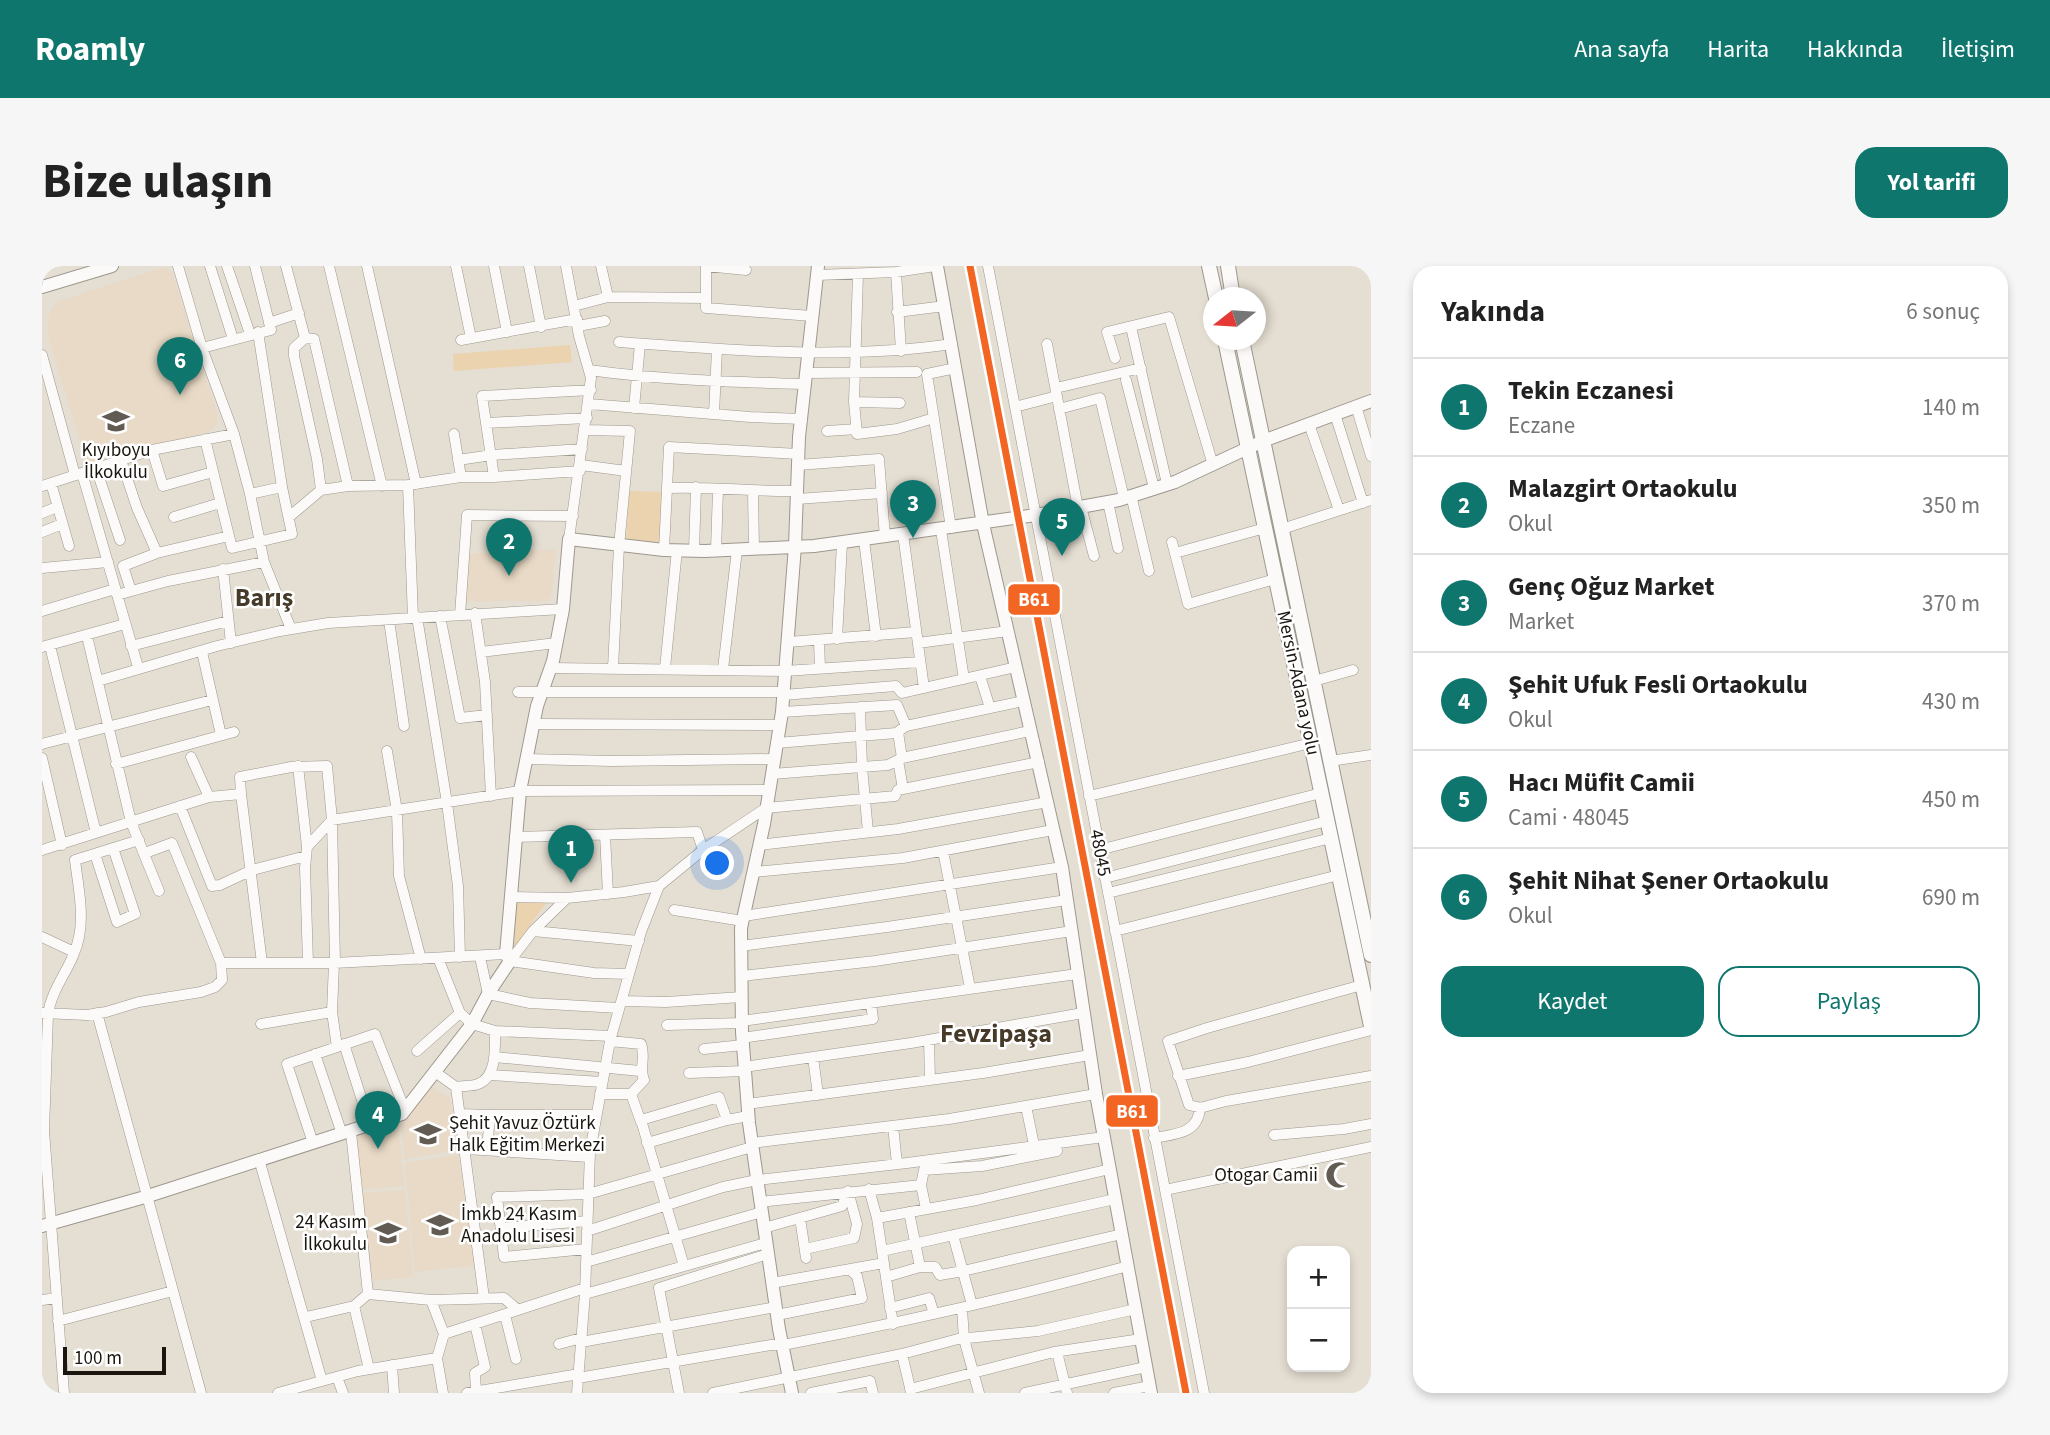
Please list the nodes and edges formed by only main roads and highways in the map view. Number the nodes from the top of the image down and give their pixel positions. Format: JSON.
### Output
{"nodes":[{"id":1,"x":112,"y":266,"type":"edge"},
{"id":2,"x":936,"y":266,"type":"edge"},
{"id":3,"x":943,"y":266,"type":"edge"},
{"id":4,"x":1209,"y":266,"type":"edge"},
{"id":5,"x":1228,"y":266,"type":"edge"},
{"id":6,"x":96,"y":268,"type":"edge"},
{"id":7,"x":817,"y":270,"type":"edge"},
{"id":8,"x":42,"y":286,"type":"edge"},
{"id":9,"x":1214,"y":287,"type":"edge"},
{"id":10,"x":1231,"y":287,"type":"edge"},
{"id":11,"x":1227,"y":350,"type":"edge"},
{"id":12,"x":1244,"y":350,"type":"edge"},
{"id":13,"x":1371,"y":401,"type":"edge"},
{"id":14,"x":1263,"y":441,"type":"junction"},
{"id":15,"x":1248,"y":449,"type":"junction"},
{"id":16,"x":987,"y":523,"type":"junction"},
{"id":17,"x":795,"y":546,"type":"junction"},
{"id":18,"x":1039,"y":762,"type":"junction"},
{"id":19,"x":1365,"y":893,"type":"edge"},
{"id":20,"x":1072,"y":931,"type":"junction"},
{"id":21,"x":1371,"y":955,"type":"edge"},
{"id":22,"x":1371,"y":1028,"type":"edge"},
{"id":23,"x":47,"y":1225,"type":"edge"},
{"id":24,"x":1152,"y":1391,"type":"edge"},
{"id":25,"x":792,"y":1393,"type":"edge"}],
"edges":[{"from":1,"to":6,"type":"main road"},
{"from":2,"to":16,"type":"main road"},
{"from":3,"to":16,"type":"main road"},
{"from":4,"to":9,"type":"highway"},
{"from":5,"to":10,"type":"highway"},
{"from":6,"to":8,"type":"main road"},
{"from":7,"to":17,"type":"main road"},
{"from":11,"to":15,"type":"highway","name":"Mersin-Adana yolu"},
{"from":12,"to":14,"type":"highway","name":"Mersin-Adana yolu"},
{"from":13,"to":14,"type":"main road"},
{"from":14,"to":15,"type":"main road"},
{"from":14,"to":19,"type":"highway","name":"Mersin-Adana yolu"},
{"from":15,"to":16,"type":"main road"},
{"from":15,"to":22,"type":"highway","name":"Mersin-Adana yolu"},
{"from":16,"to":17,"type":"main road"},
{"from":16,"to":18,"type":"main road"},
{"from":16,"to":18,"type":"main road"},
{"from":17,"to":23,"type":"main road"},
{"from":17,"to":25,"type":"main road"},
{"from":18,"to":20,"type":"main road"},
{"from":19,"to":21,"type":"highway","name":"Mersin-Adana yolu"},
{"from":20,"to":24,"type":"main road"},
{"from":20,"to":24,"type":"main road"}]}
